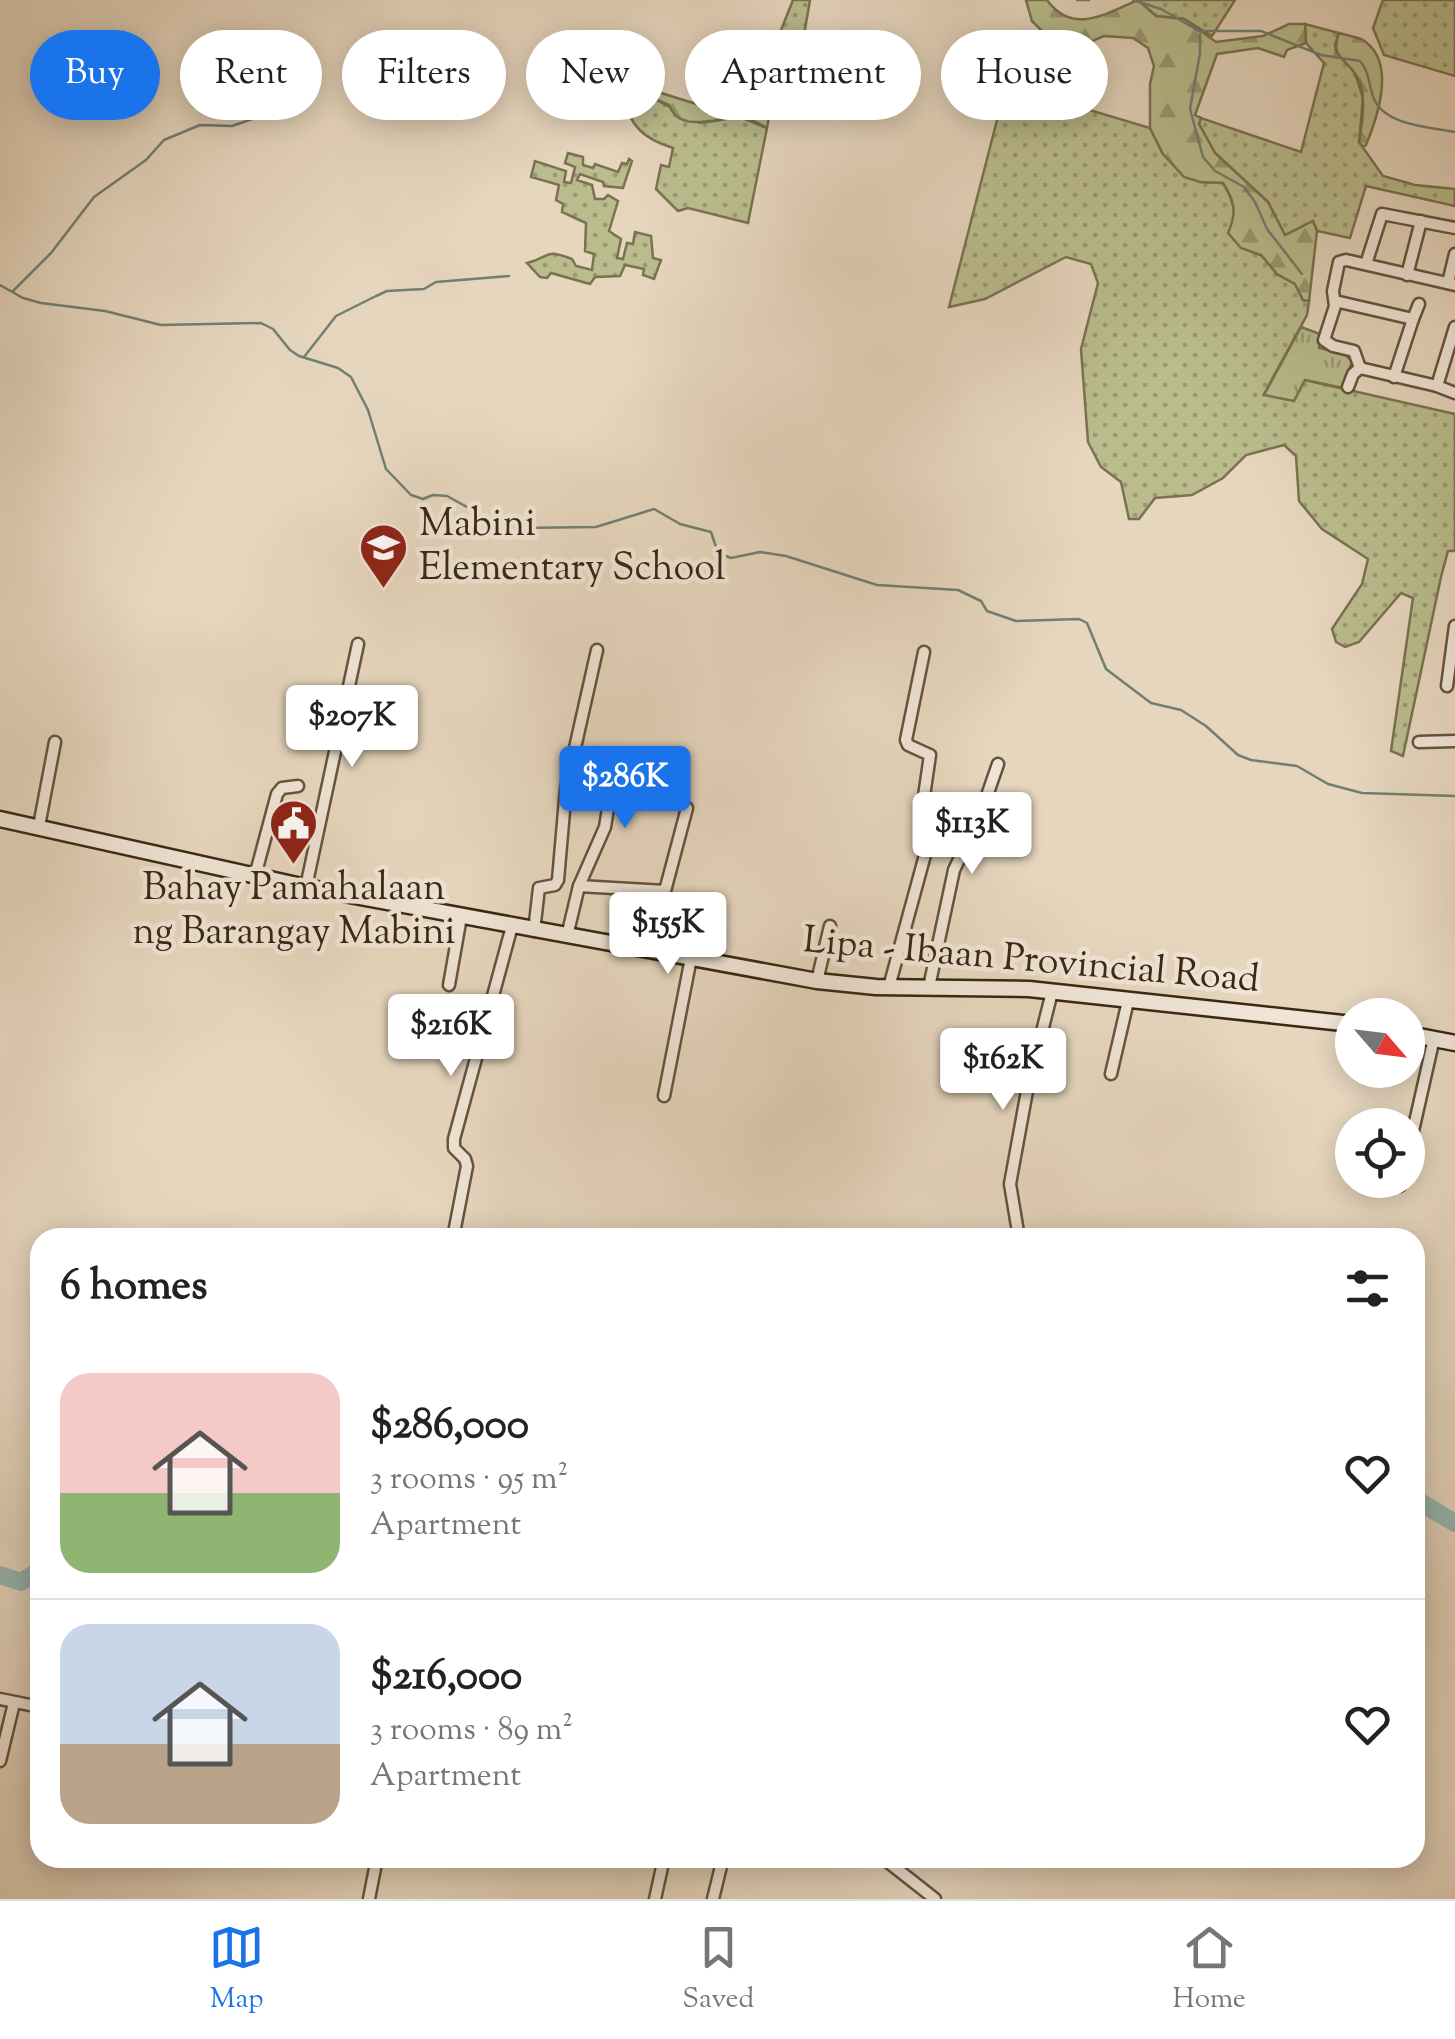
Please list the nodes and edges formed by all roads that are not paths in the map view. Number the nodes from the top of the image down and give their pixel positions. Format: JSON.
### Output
{"nodes":[{"id":1,"x":1421,"y":220,"type":"junction"},
{"id":2,"x":1455,"y":228,"type":"edge"},
{"id":3,"x":1455,"y":254,"type":"edge"},
{"id":4,"x":1366,"y":264,"type":"junction"},
{"id":5,"x":1407,"y":274,"type":"junction"},
{"id":6,"x":1451,"y":284,"type":"edge"},
{"id":7,"x":1336,"y":302,"type":"junction"},
{"id":8,"x":1419,"y":304,"type":"dead end"},
{"id":9,"x":1413,"y":320,"type":"junction"},
{"id":10,"x":1455,"y":328,"type":"edge"},
{"id":11,"x":1360,"y":368,"type":"junction"},
{"id":12,"x":1394,"y":377,"type":"junction"},
{"id":13,"x":1348,"y":386,"type":"dead end"},
{"id":14,"x":1437,"y":386,"type":"junction"},
{"id":15,"x":1455,"y":393,"type":"edge"},
{"id":16,"x":1454,"y":632,"type":"edge"},
{"id":17,"x":358,"y":644,"type":"dead end"},
{"id":18,"x":596,"y":650,"type":"dead end"},
{"id":19,"x":924,"y":652,"type":"dead end"},
{"id":20,"x":1447,"y":686,"type":"dead end"},
{"id":21,"x":1455,"y":741,"type":"edge"},
{"id":22,"x":56,"y":742,"type":"dead end"},
{"id":23,"x":1419,"y":742,"type":"dead end"},
{"id":24,"x":616,"y":759,"type":"dead end"},
{"id":25,"x":998,"y":764,"type":"dead end"},
{"id":26,"x":298,"y":786,"type":"dead end"},
{"id":27,"x":686,"y":808,"type":"dead end"},
{"id":28,"x":0,"y":819,"type":"edge"},
{"id":29,"x":38,"y":826,"type":"junction"},
{"id":30,"x":255,"y":876,"type":"junction"},
{"id":31,"x":579,"y":886,"type":"junction"},
{"id":32,"x":306,"y":887,"type":"junction"},
{"id":33,"x":685,"y":902,"type":"dead end"},
{"id":34,"x":461,"y":917,"type":"junction"},
{"id":35,"x":512,"y":926,"type":"junction"},
{"id":36,"x":830,"y":926,"type":"dead end"},
{"id":37,"x":534,"y":930,"type":"junction"},
{"id":38,"x":568,"y":936,"type":"junction"},
{"id":39,"x":684,"y":957,"type":"junction"},
{"id":40,"x":817,"y":980,"type":"junction"},
{"id":41,"x":449,"y":985,"type":"dead end"},
{"id":42,"x":889,"y":987,"type":"junction"},
{"id":43,"x":929,"y":987,"type":"junction"},
{"id":44,"x":1052,"y":992,"type":"junction"},
{"id":45,"x":1128,"y":1002,"type":"junction"},
{"id":46,"x":1335,"y":1022,"type":"edge"},
{"id":47,"x":1425,"y":1037,"type":"edge"},
{"id":48,"x":1434,"y":1038,"type":"junction"},
{"id":49,"x":1455,"y":1042,"type":"edge"},
{"id":50,"x":1111,"y":1074,"type":"dead end"},
{"id":51,"x":664,"y":1096,"type":"dead end"},
{"id":52,"x":1418,"y":1108,"type":"edge"},
{"id":53,"x":454,"y":1228,"type":"edge"},
{"id":54,"x":1017,"y":1228,"type":"edge"},
{"id":55,"x":4,"y":1702,"type":"edge"},
{"id":56,"x":30,"y":1706,"type":"edge"},
{"id":57,"x":0,"y":1761,"type":"edge"},
{"id":58,"x":374,"y":1868,"type":"edge"},
{"id":59,"x":662,"y":1868,"type":"edge"},
{"id":60,"x":720,"y":1868,"type":"edge"},
{"id":61,"x":895,"y":1868,"type":"edge"},
{"id":62,"x":369,"y":1899,"type":"edge"},
{"id":63,"x":655,"y":1899,"type":"edge"},
{"id":64,"x":713,"y":1899,"type":"edge"},
{"id":65,"x":935,"y":1899,"type":"edge"}],
"edges":[{"from":1,"to":2,"type":"street"},
{"from":1,"to":4,"type":"street"},
{"from":1,"to":5,"type":"street"},
{"from":3,"to":6,"type":"street"},
{"from":4,"to":5,"type":"street"},
{"from":4,"to":7,"type":"street"},
{"from":5,"to":6,"type":"street"},
{"from":7,"to":9,"type":"street"},
{"from":7,"to":11,"type":"street"},
{"from":8,"to":9,"type":"street"},
{"from":9,"to":12,"type":"street"},
{"from":10,"to":14,"type":"street"},
{"from":11,"to":12,"type":"street"},
{"from":11,"to":13,"type":"street"},
{"from":12,"to":14,"type":"street"},
{"from":14,"to":15,"type":"street"},
{"from":16,"to":20,"type":"street"},
{"from":17,"to":32,"type":"street"},
{"from":18,"to":37,"type":"street"},
{"from":19,"to":42,"type":"street"},
{"from":21,"to":23,"type":"street"},
{"from":22,"to":29,"type":"street"},
{"from":24,"to":31,"type":"street"},
{"from":25,"to":43,"type":"street"},
{"from":26,"to":30,"type":"street"},
{"from":27,"to":31,"type":"street"},
{"from":28,"to":29,"type":"main road","name":"Lipa - Ibaan Provincial Road"},
{"from":29,"to":30,"type":"main road","name":"Lipa - Ibaan Provincial Road"},
{"from":30,"to":32,"type":"main road","name":"Lipa - Ibaan Provincial Road"},
{"from":31,"to":38,"type":"street"},
{"from":32,"to":34,"type":"main road","name":"Lipa - Ibaan Provincial Road"},
{"from":33,"to":39,"type":"street"},
{"from":34,"to":35,"type":"main road","name":"Lipa - Ibaan Provincial Road"},
{"from":34,"to":41,"type":"street"},
{"from":35,"to":37,"type":"main road","name":"Lipa - Ibaan Provincial Road"},
{"from":35,"to":53,"type":"street"},
{"from":36,"to":40,"type":"street"},
{"from":37,"to":38,"type":"main road","name":"Lipa - Ibaan Provincial Road"},
{"from":38,"to":39,"type":"main road","name":"Lipa - Ibaan Provincial Road"},
{"from":39,"to":40,"type":"main road","name":"Lipa - Ibaan Provincial Road"},
{"from":39,"to":51,"type":"street"},
{"from":40,"to":42,"type":"main road","name":"Lipa - Ibaan Provincial Road"},
{"from":42,"to":43,"type":"main road","name":"Lipa - Ibaan Provincial Road"},
{"from":43,"to":44,"type":"main road","name":"Lipa - Ibaan Provincial Road"},
{"from":44,"to":45,"type":"main road","name":"Lipa - Ibaan Provincial Road"},
{"from":44,"to":54,"type":"street"},
{"from":45,"to":46,"type":"main road","name":"Lipa - Ibaan Provincial Road"},
{"from":45,"to":50,"type":"street"},
{"from":47,"to":48,"type":"main road"},
{"from":48,"to":49,"type":"main road"},
{"from":48,"to":52,"type":"street"},
{"from":55,"to":56,"type":"street"},
{"from":55,"to":57,"type":"street"},
{"from":58,"to":62,"type":"street"},
{"from":59,"to":63,"type":"street"},
{"from":60,"to":64,"type":"street"},
{"from":61,"to":65,"type":"street"}]}
